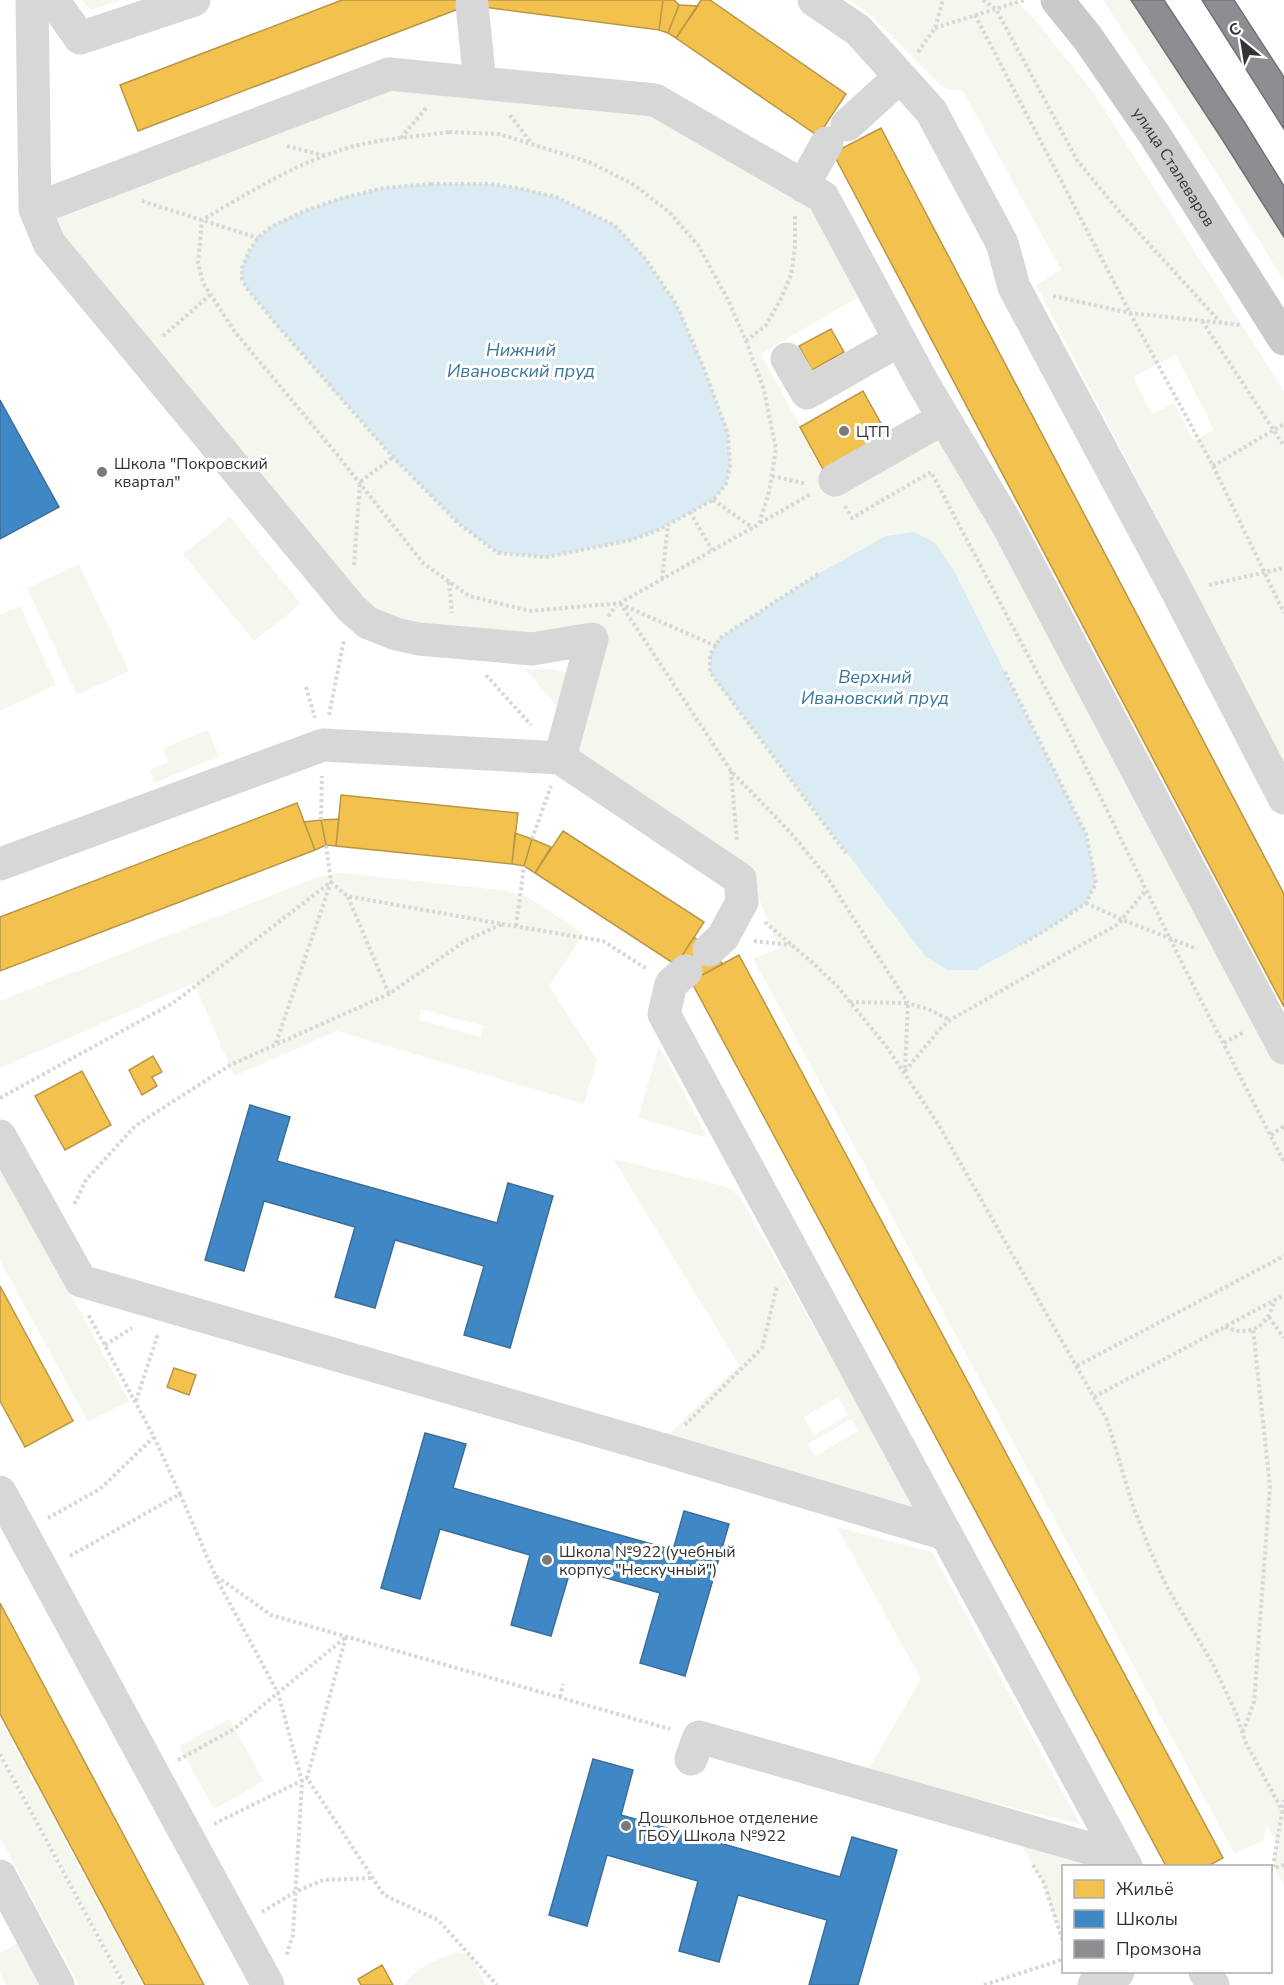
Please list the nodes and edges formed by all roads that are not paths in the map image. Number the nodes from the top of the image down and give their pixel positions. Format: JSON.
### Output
{"nodes":[{"id":1,"x":33,"y":0,"type":"edge"},
{"id":2,"x":53,"y":0,"type":"edge"},
{"id":3,"x":194,"y":0,"type":"edge"},
{"id":4,"x":814,"y":0,"type":"edge"},
{"id":5,"x":1057,"y":0,"type":"edge"},
{"id":6,"x":472,"y":5,"type":"dead end"},
{"id":7,"x":900,"y":77,"type":"junction"},
{"id":8,"x":480,"y":83,"type":"junction"},
{"id":9,"x":799,"y":195,"type":"junction"},
{"id":10,"x":35,"y":209,"type":"junction"},
{"id":11,"x":1284,"y":339,"type":"edge"},
{"id":12,"x":900,"y":340,"type":"junction"},
{"id":13,"x":787,"y":359,"type":"dead end"},
{"id":14,"x":944,"y":418,"type":"junction"},
{"id":15,"x":828,"y":484,"type":"road end"},
{"id":16,"x":560,"y":758,"type":"junction"},
{"id":17,"x":1284,"y":798,"type":"edge"},
{"id":18,"x":0,"y":864,"type":"edge"},
{"id":19,"x":1284,"y":1048,"type":"edge"},
{"id":20,"x":0,"y":1136,"type":"edge"},
{"id":21,"x":0,"y":1492,"type":"edge"},
{"id":22,"x":945,"y":1534,"type":"junction"},
{"id":23,"x":695,"y":1748,"type":"road end"},
{"id":24,"x":1123,"y":1862,"type":"edge"},
{"id":25,"x":0,"y":1876,"type":"edge"},
{"id":26,"x":1115,"y":1973,"type":"edge"},
{"id":27,"x":275,"y":1975,"type":"edge"},
{"id":28,"x":58,"y":1985,"type":"edge"},
{"id":29,"x":1094,"y":1985,"type":"edge"}],
"edges":[{"from":1,"to":10,"type":"lane"},
{"from":2,"to":3,"type":"lane"},
{"from":4,"to":7,"type":"lane"},
{"from":5,"to":11,"type":"main road","name":"улица Сталеваров"},
{"from":6,"to":8,"type":"lane"},
{"from":7,"to":9,"type":"lane"},
{"from":7,"to":17,"type":"lane"},
{"from":8,"to":9,"type":"lane"},
{"from":8,"to":10,"type":"lane"},
{"from":9,"to":12,"type":"lane"},
{"from":10,"to":16,"type":"lane"},
{"from":12,"to":13,"type":"lane"},
{"from":12,"to":14,"type":"lane"},
{"from":14,"to":15,"type":"lane"},
{"from":14,"to":19,"type":"lane"},
{"from":16,"to":18,"type":"lane"},
{"from":16,"to":22,"type":"lane"},
{"from":20,"to":22,"type":"lane"},
{"from":21,"to":27,"type":"lane"},
{"from":22,"to":24,"type":"lane"},
{"from":23,"to":24,"type":"lane"},
{"from":25,"to":28,"type":"lane"},
{"from":26,"to":29,"type":"lane"}]}
